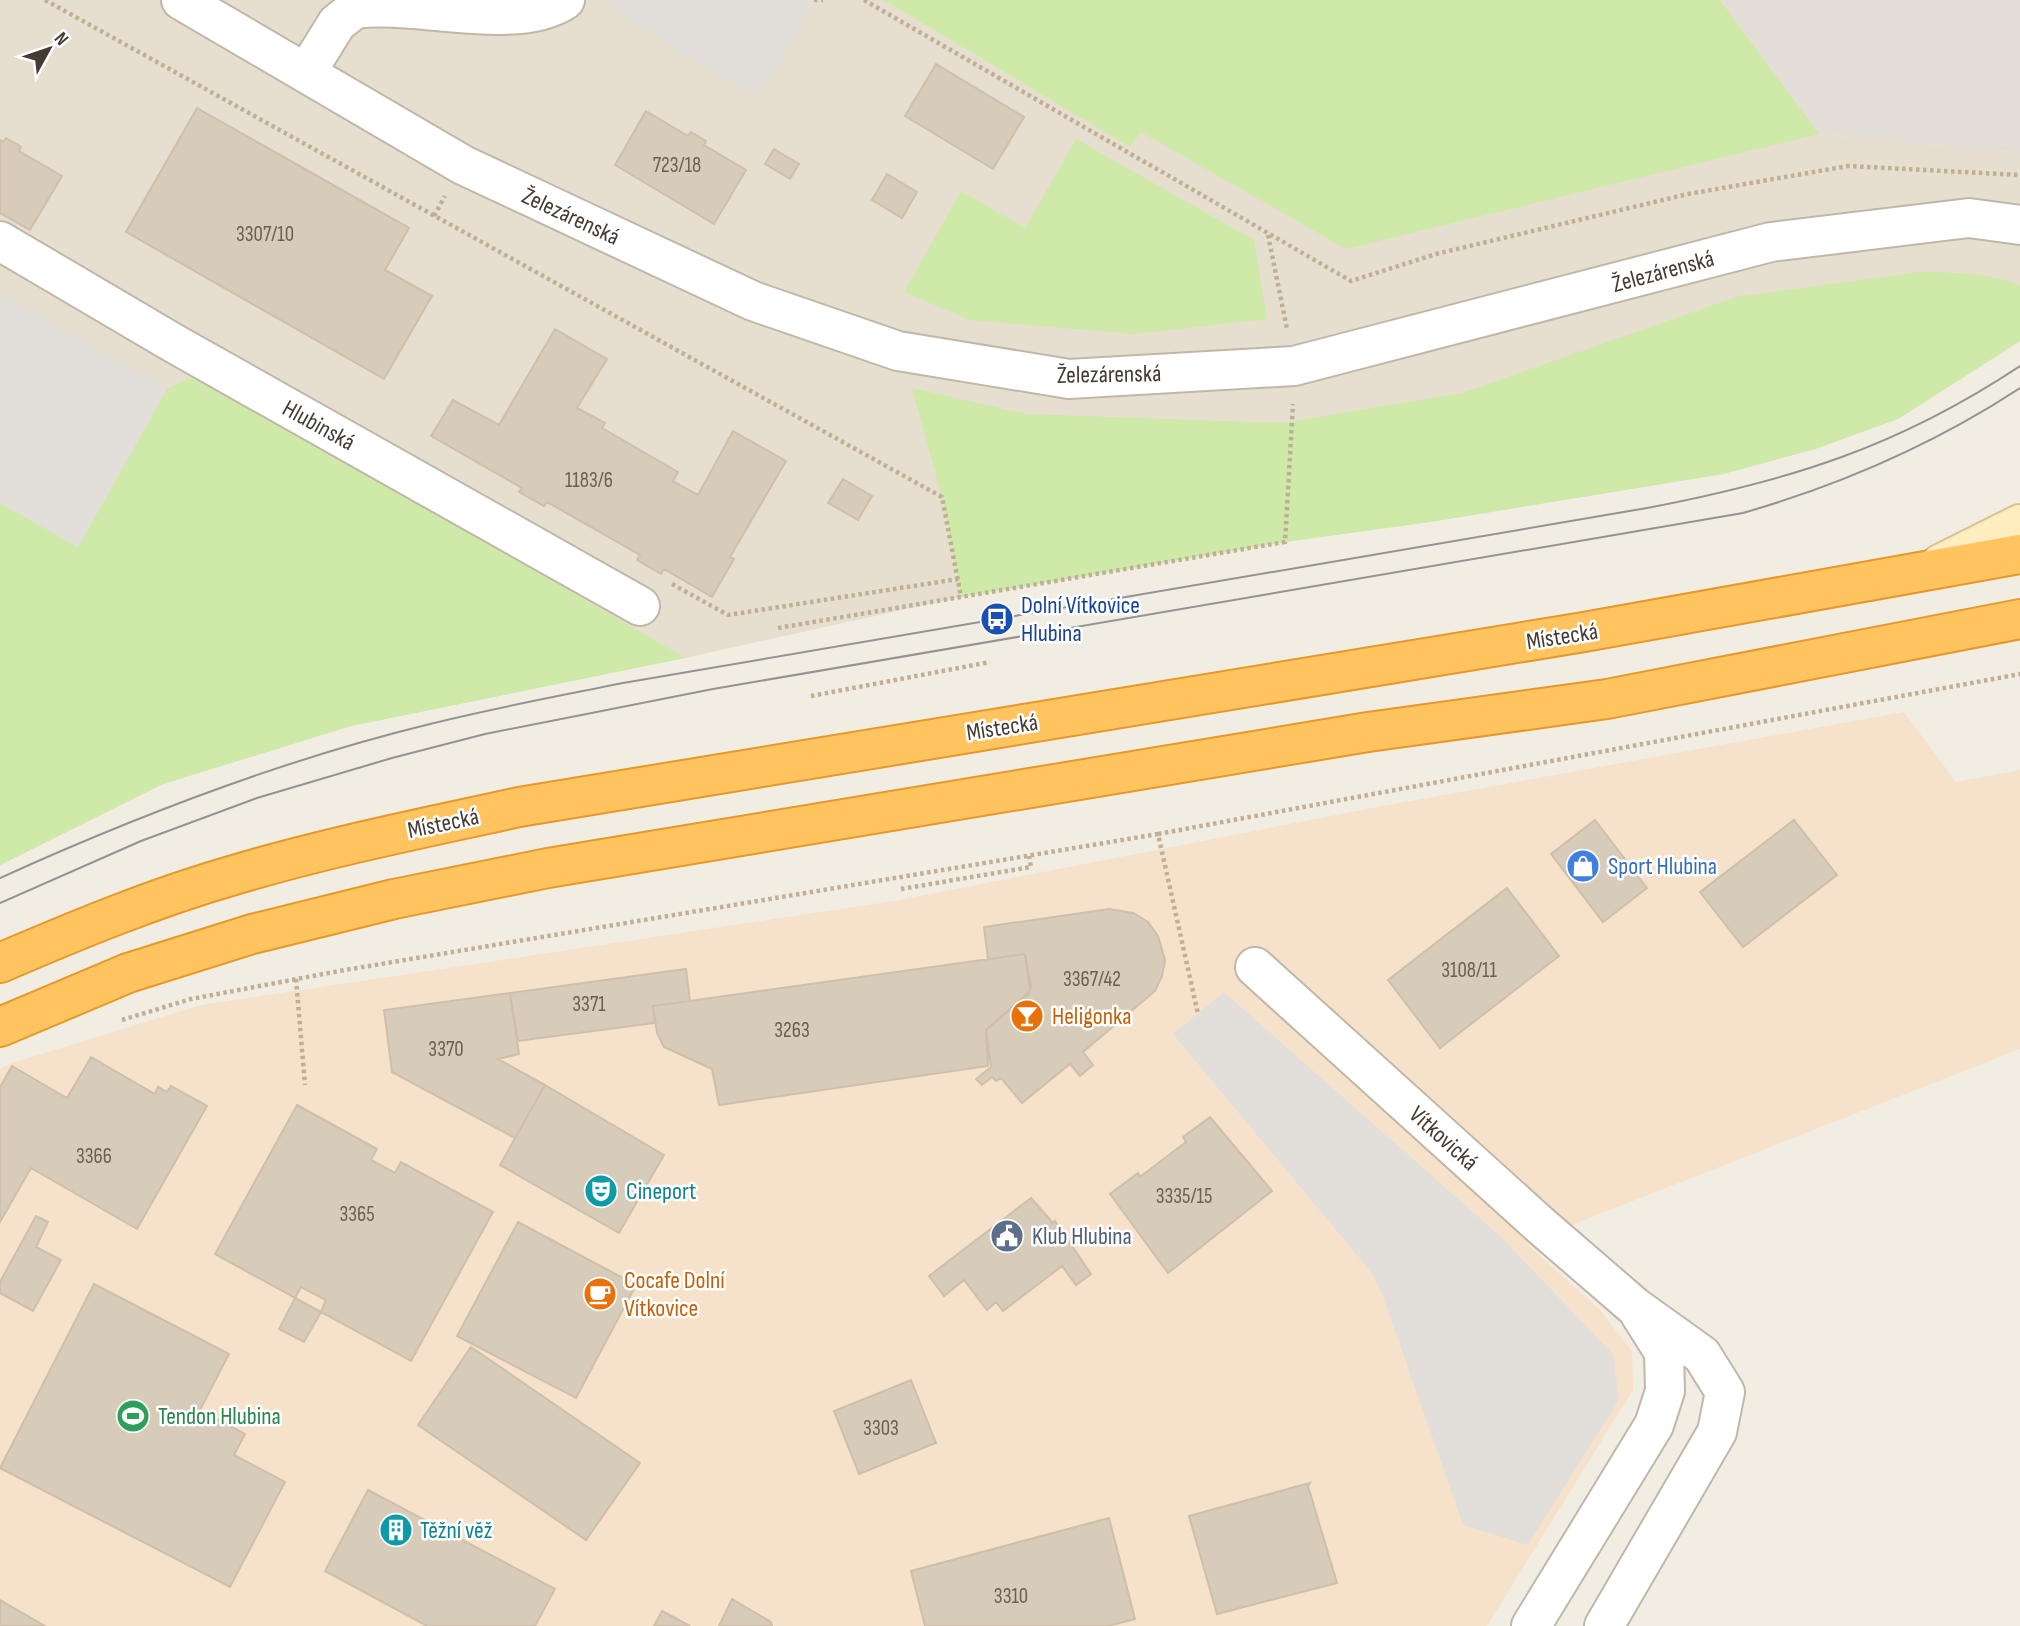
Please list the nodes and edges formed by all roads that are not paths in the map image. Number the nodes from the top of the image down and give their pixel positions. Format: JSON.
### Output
{"nodes":[{"id":1,"x":181,"y":0,"type":"edge"},
{"id":2,"x":565,"y":0,"type":"edge"},
{"id":3,"x":306,"y":73,"type":"junction"},
{"id":4,"x":2018,"y":229,"type":"edge"},
{"id":5,"x":0,"y":241,"type":"edge"},
{"id":6,"x":2020,"y":524,"type":"edge"},
{"id":7,"x":2020,"y":554,"type":"edge"},
{"id":8,"x":1919,"y":574,"type":"junction"},
{"id":9,"x":640,"y":606,"type":"road end"},
{"id":10,"x":2020,"y":619,"type":"edge"},
{"id":11,"x":0,"y":963,"type":"edge"},
{"id":12,"x":1255,"y":967,"type":"dead end"},
{"id":13,"x":0,"y":1027,"type":"edge"},
{"id":14,"x":1635,"y":1307,"type":"junction"},
{"id":15,"x":1531,"y":1626,"type":"edge"},
{"id":16,"x":1604,"y":1626,"type":"edge"}],
"edges":[{"from":1,"to":3,"type":"street","name":"Železárenská"},
{"from":2,"to":3,"type":"street"},
{"from":3,"to":4,"type":"street","name":"Železárenská"},
{"from":5,"to":9,"type":"street","name":"Hlubinská"},
{"from":6,"to":8,"type":"street"},
{"from":7,"to":8,"type":"highway","name":"Místecká"},
{"from":8,"to":11,"type":"highway","name":"Místecká"},
{"from":10,"to":13,"type":"highway"},
{"from":12,"to":14,"type":"street","name":"Vítkovická"},
{"from":14,"to":15,"type":"street","name":"Vítkovická"},
{"from":14,"to":16,"type":"street","name":"Vítkovická"}]}
